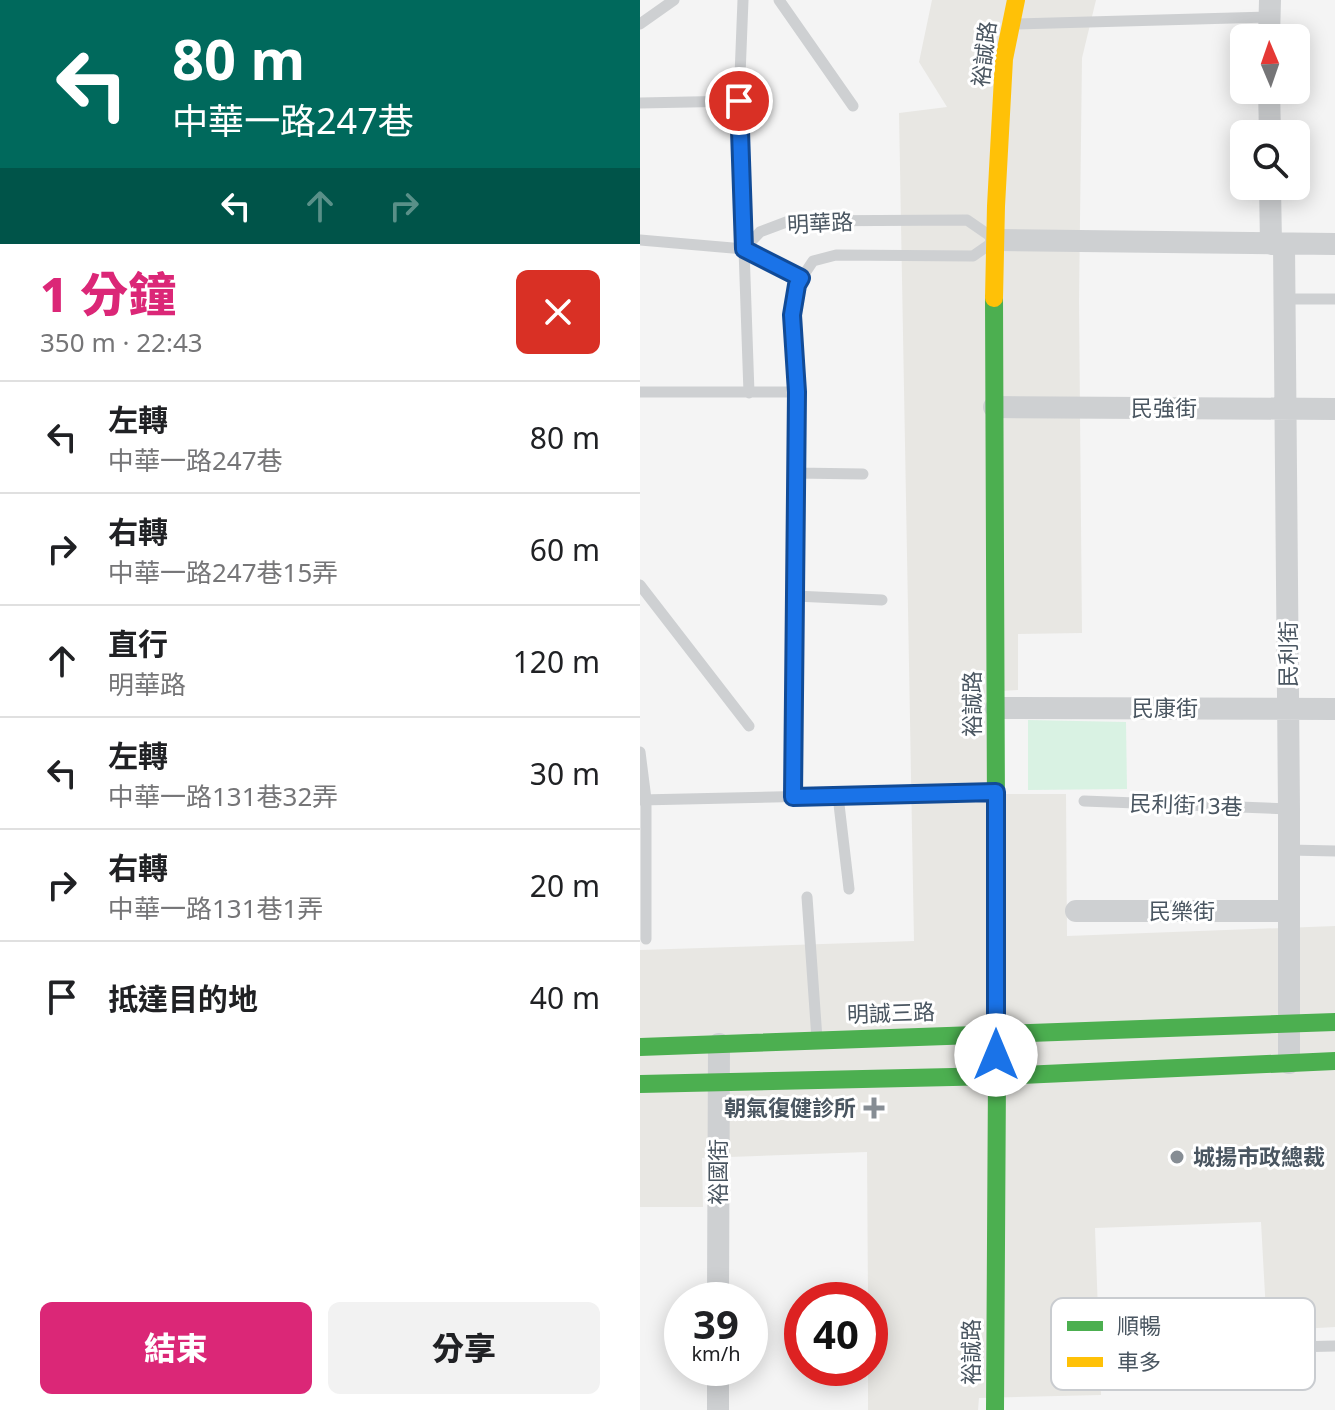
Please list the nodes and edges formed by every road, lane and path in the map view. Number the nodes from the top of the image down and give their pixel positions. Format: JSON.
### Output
{"nodes":[{"id":1,"x":674,"y":0,"type":"edge"},
{"id":2,"x":743,"y":0,"type":"edge"},
{"id":3,"x":779,"y":0,"type":"edge"},
{"id":4,"x":1016,"y":0,"type":"edge"},
{"id":5,"x":1269,"y":18,"type":"edge"},
{"id":6,"x":640,"y":24,"type":"edge"},
{"id":7,"x":1011,"y":24,"type":"junction"},
{"id":8,"x":739,"y":101,"type":"junction"},
{"id":9,"x":640,"y":103,"type":"edge"},
{"id":10,"x":853,"y":106,"type":"dead end"},
{"id":11,"x":1272,"y":200,"type":"edge"},
{"id":12,"x":640,"y":240,"type":"edge"},
{"id":13,"x":996,"y":240,"type":"junction"},
{"id":14,"x":1277,"y":244,"type":"junction"},
{"id":15,"x":1335,"y":244,"type":"edge"},
{"id":16,"x":744,"y":249,"type":"junction"},
{"id":17,"x":801,"y":278,"type":"junction"},
{"id":18,"x":1285,"y":299,"type":"junction"},
{"id":19,"x":1335,"y":299,"type":"edge"},
{"id":20,"x":640,"y":392,"type":"edge"},
{"id":21,"x":797,"y":392,"type":"junction"},
{"id":22,"x":749,"y":393,"type":"junction"},
{"id":23,"x":994,"y":407,"type":"junction"},
{"id":24,"x":1286,"y":409,"type":"junction"},
{"id":25,"x":1335,"y":409,"type":"edge"},
{"id":26,"x":796,"y":473,"type":"junction"},
{"id":27,"x":863,"y":474,"type":"dead end"},
{"id":28,"x":640,"y":585,"type":"edge"},
{"id":29,"x":795,"y":596,"type":"junction"},
{"id":30,"x":882,"y":600,"type":"dead end"},
{"id":31,"x":996,"y":708,"type":"junction"},
{"id":32,"x":1288,"y":708,"type":"junction"},
{"id":33,"x":1335,"y":709,"type":"edge"},
{"id":34,"x":749,"y":726,"type":"dead end"},
{"id":35,"x":640,"y":752,"type":"edge"},
{"id":36,"x":996,"y":792,"type":"junction"},
{"id":37,"x":838,"y":796,"type":"junction"},
{"id":38,"x":793,"y":797,"type":"junction"},
{"id":39,"x":643,"y":800,"type":"edge"},
{"id":40,"x":1084,"y":801,"type":"dead end"},
{"id":41,"x":1289,"y":809,"type":"junction"},
{"id":42,"x":1289,"y":850,"type":"junction"},
{"id":43,"x":1335,"y":851,"type":"edge"},
{"id":44,"x":849,"y":889,"type":"dead end"},
{"id":45,"x":807,"y":897,"type":"dead end"},
{"id":46,"x":1076,"y":911,"type":"dead end"},
{"id":47,"x":1289,"y":911,"type":"junction"},
{"id":48,"x":646,"y":939,"type":"dead end"},
{"id":49,"x":1335,"y":1022,"type":"edge"},
{"id":50,"x":1288,"y":1025,"type":"junction"},
{"id":51,"x":996,"y":1033,"type":"junction"},
{"id":52,"x":817,"y":1040,"type":"junction"},
{"id":53,"x":719,"y":1044,"type":"junction"},
{"id":54,"x":640,"y":1047,"type":"edge"},
{"id":55,"x":1335,"y":1061,"type":"edge"},
{"id":56,"x":1289,"y":1063,"type":"junction"},
{"id":57,"x":997,"y":1076,"type":"junction"},
{"id":58,"x":718,"y":1083,"type":"junction"},
{"id":59,"x":640,"y":1084,"type":"edge"},
{"id":60,"x":718,"y":1282,"type":"edge"},
{"id":61,"x":1315,"y":1346,"type":"edge"},
{"id":62,"x":1335,"y":1346,"type":"edge"},
{"id":63,"x":718,"y":1386,"type":"edge"},
{"id":64,"x":718,"y":1410,"type":"edge"},
{"id":65,"x":995,"y":1410,"type":"edge"}],
"edges":[{"from":1,"to":6,"type":"lane"},
{"from":2,"to":8,"type":"lane"},
{"from":3,"to":10,"type":"lane"},
{"from":4,"to":7,"type":"street","name":"裕誠路"},
{"from":5,"to":7,"type":"lane"},
{"from":7,"to":13,"type":"street","name":"裕誠路"},
{"from":8,"to":9,"type":"lane"},
{"from":8,"to":16,"type":"lane"},
{"from":11,"to":14,"type":"street","name":"民利街"},
{"from":12,"to":16,"type":"lane"},
{"from":13,"to":14,"type":"street","name":"明華路"},
{"from":13,"to":16,"type":"lane","name":"明華路"},
{"from":13,"to":17,"type":"lane","name":"明華路"},
{"from":13,"to":23,"type":"street","name":"裕誠路"},
{"from":14,"to":15,"type":"street","name":"明華路"},
{"from":14,"to":18,"type":"street","name":"民利街"},
{"from":16,"to":17,"type":"lane"},
{"from":16,"to":22,"type":"lane"},
{"from":17,"to":21,"type":"lane"},
{"from":18,"to":19,"type":"lane"},
{"from":18,"to":24,"type":"street","name":"民利街"},
{"from":20,"to":22,"type":"lane"},
{"from":21,"to":22,"type":"lane"},
{"from":21,"to":26,"type":"lane"},
{"from":23,"to":24,"type":"street","name":"民強街"},
{"from":23,"to":31,"type":"street","name":"裕誠路"},
{"from":24,"to":25,"type":"street","name":"民強街"},
{"from":24,"to":32,"type":"street","name":"民利街"},
{"from":26,"to":27,"type":"lane"},
{"from":26,"to":29,"type":"lane"},
{"from":28,"to":34,"type":"lane"},
{"from":29,"to":30,"type":"lane"},
{"from":29,"to":38,"type":"lane"},
{"from":31,"to":32,"type":"street","name":"民康街"},
{"from":31,"to":36,"type":"street","name":"裕誠路"},
{"from":32,"to":33,"type":"street","name":"民康街"},
{"from":32,"to":41,"type":"street","name":"民利街"},
{"from":35,"to":39,"type":"lane"},
{"from":36,"to":37,"type":"lane"},
{"from":36,"to":51,"type":"street","name":"裕誠路"},
{"from":37,"to":38,"type":"lane"},
{"from":37,"to":44,"type":"lane"},
{"from":38,"to":39,"type":"lane"},
{"from":39,"to":48,"type":"lane"},
{"from":40,"to":41,"type":"lane","name":"民利街13巷"},
{"from":41,"to":42,"type":"street","name":"民利街"},
{"from":42,"to":43,"type":"lane"},
{"from":42,"to":47,"type":"street","name":"民利街"},
{"from":45,"to":52,"type":"lane"},
{"from":46,"to":47,"type":"street","name":"民樂街"},
{"from":47,"to":50,"type":"street","name":"民利街"},
{"from":49,"to":50,"type":"street","name":"明誠三路"},
{"from":50,"to":51,"type":"street","name":"明誠三路"},
{"from":50,"to":56,"type":"street","name":"民利街"},
{"from":51,"to":52,"type":"street","name":"明誠三路"},
{"from":51,"to":57,"type":"street","name":"裕誠路"},
{"from":52,"to":53,"type":"street","name":"明誠三路"},
{"from":53,"to":54,"type":"street","name":"明誠三路"},
{"from":53,"to":58,"type":"street","name":"裕國街"},
{"from":55,"to":56,"type":"street"},
{"from":56,"to":57,"type":"street"},
{"from":57,"to":58,"type":"street"},
{"from":57,"to":65,"type":"street","name":"裕誠路"},
{"from":58,"to":59,"type":"street"},
{"from":58,"to":60,"type":"street","name":"裕國街"},
{"from":61,"to":62,"type":"lane"},
{"from":63,"to":64,"type":"street"}]}
